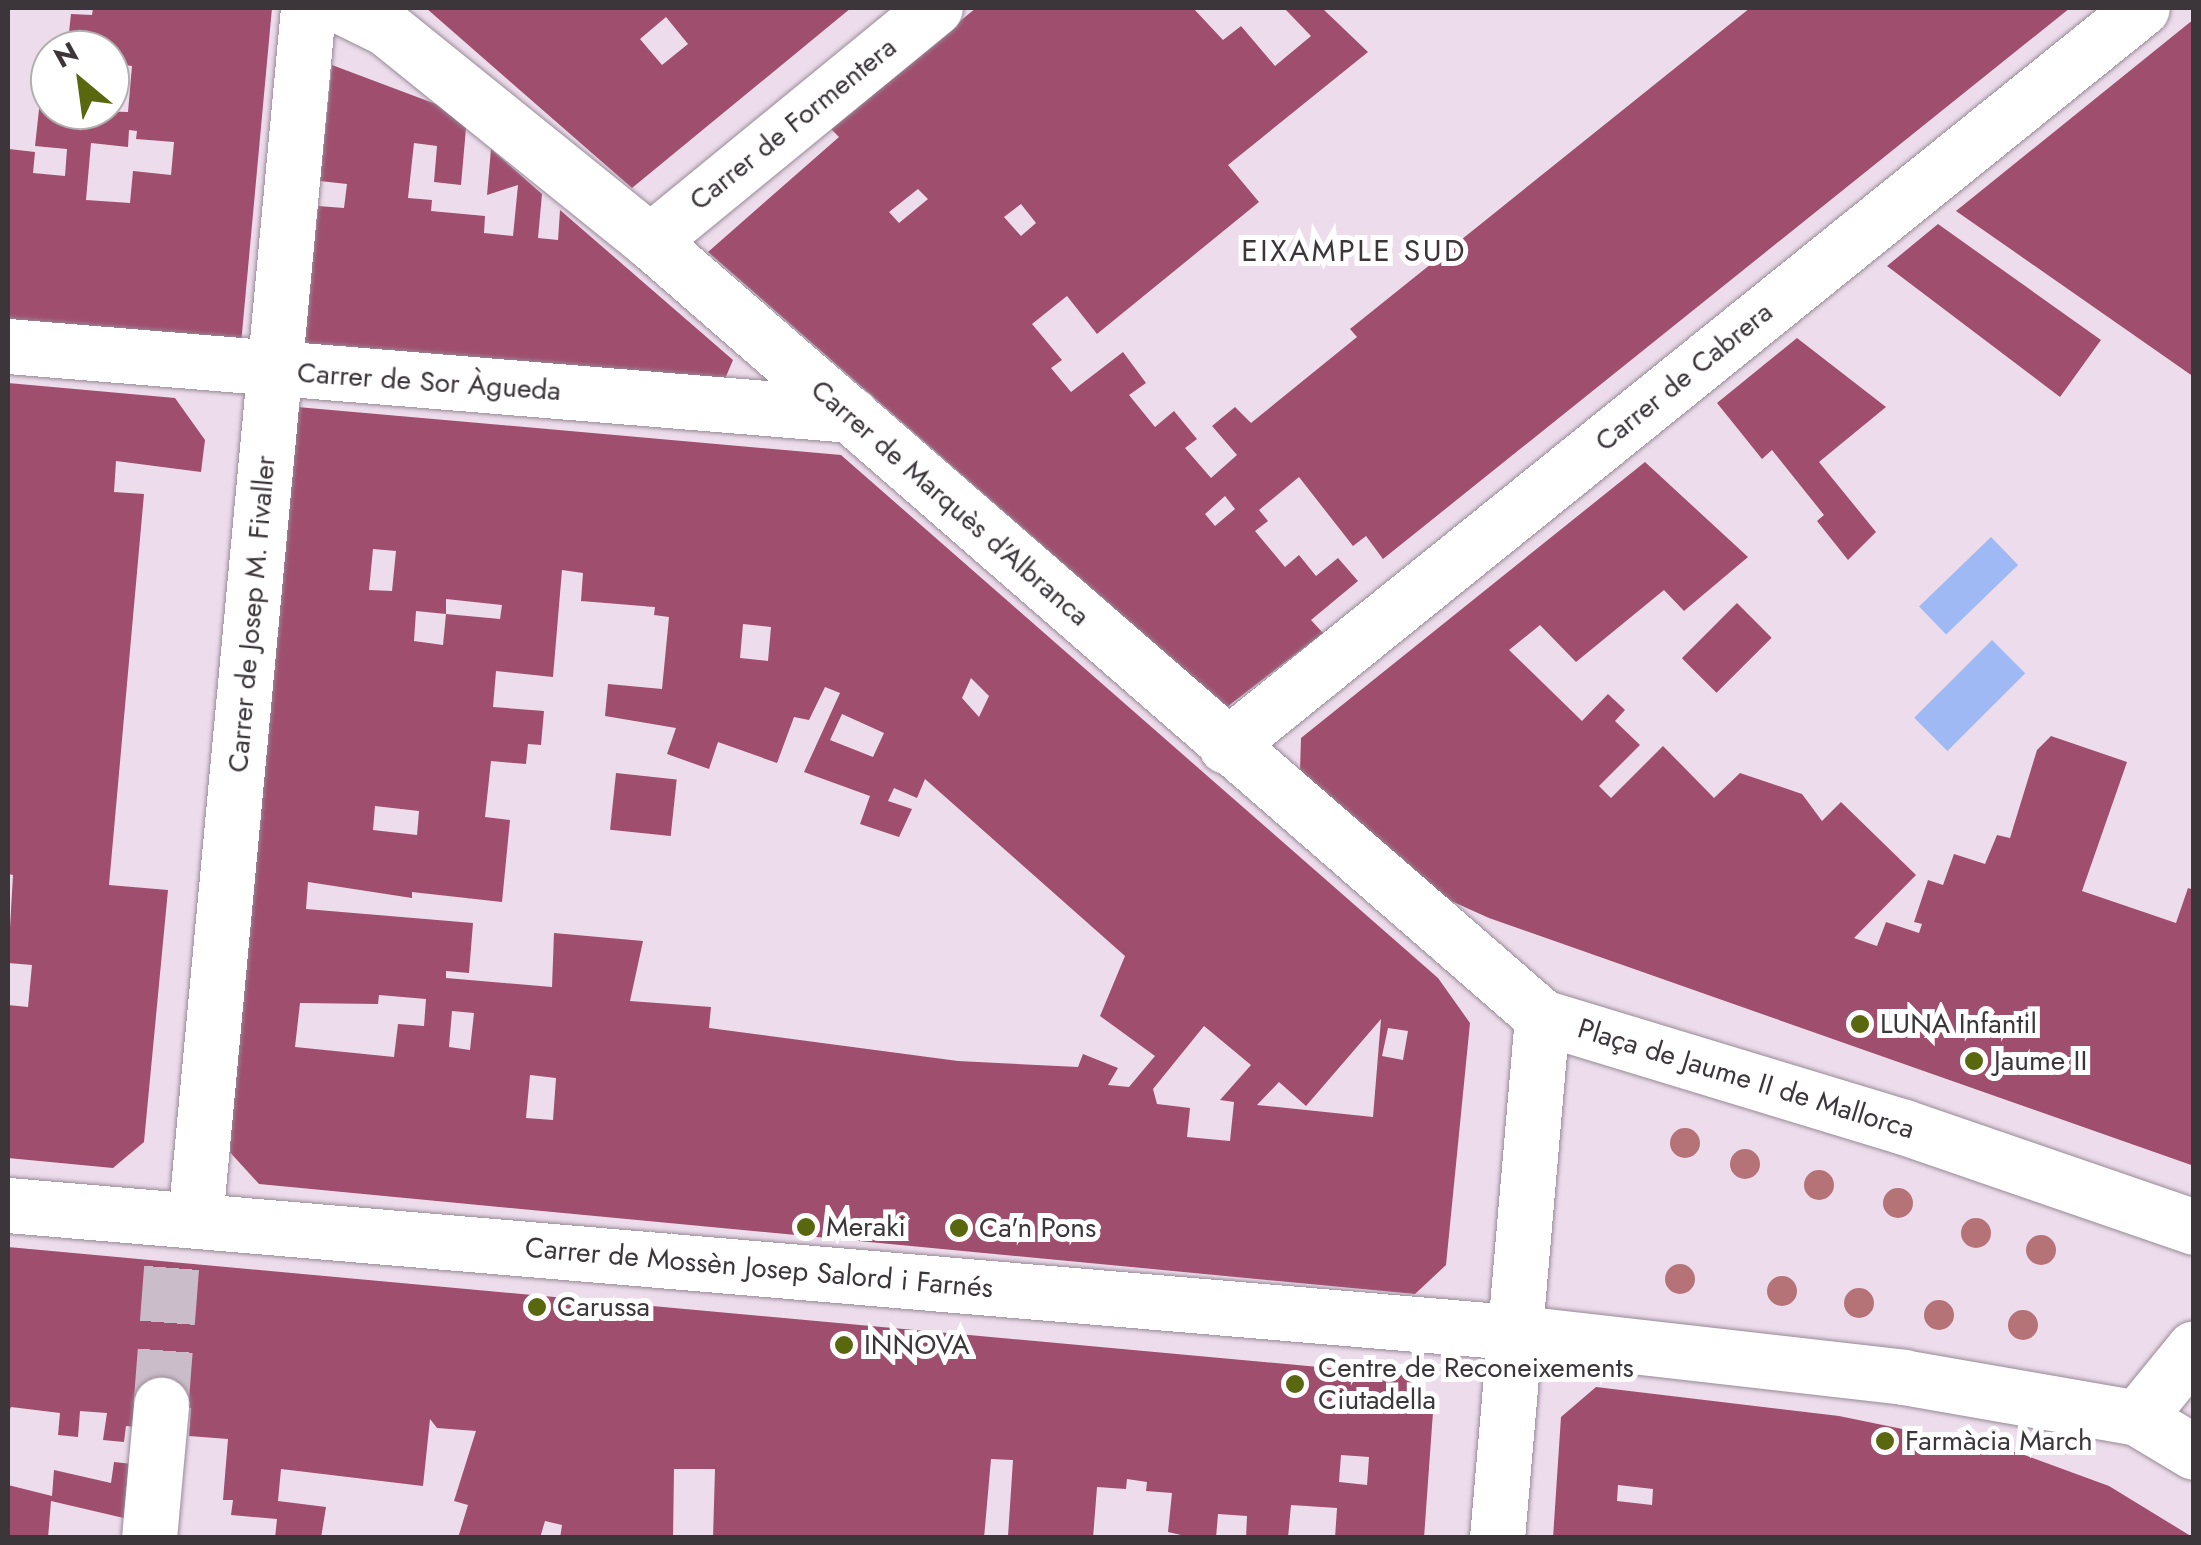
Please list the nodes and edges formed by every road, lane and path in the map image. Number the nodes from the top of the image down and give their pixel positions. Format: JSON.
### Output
{"nodes":[{"id":1,"x":308,"y":8,"type":"edge"},
{"id":2,"x":345,"y":8,"type":"edge"},
{"id":3,"x":935,"y":8,"type":"edge"},
{"id":4,"x":2142,"y":8,"type":"edge"},
{"id":5,"x":650,"y":240,"type":"junction"},
{"id":6,"x":8,"y":346,"type":"edge"},
{"id":7,"x":274,"y":370,"type":"junction"},
{"id":8,"x":850,"y":415,"type":"junction"},
{"id":9,"x":1226,"y":746,"type":"junction"},
{"id":10,"x":1542,"y":1017,"type":"junction"},
{"id":11,"x":8,"y":1205,"type":"edge"},
{"id":12,"x":2194,"y":1226,"type":"edge"},
{"id":13,"x":180,"y":1233,"type":"junction"},
{"id":14,"x":1510,"y":1332,"type":"junction"},
{"id":15,"x":2194,"y":1348,"type":"edge"},
{"id":16,"x":161,"y":1405,"type":"tunnel mouth"},
{"id":17,"x":2136,"y":1418,"type":"junction"},
{"id":18,"x":2194,"y":1452,"type":"edge"},
{"id":19,"x":149,"y":1538,"type":"edge"},
{"id":20,"x":1497,"y":1538,"type":"edge"}],
"edges":[{"from":1,"to":7,"type":"street","name":"Carrer de Josep M. Fivaller"},
{"from":2,"to":5,"type":"street","name":"Carrer de Marquès d'Albranca"},
{"from":3,"to":5,"type":"street","name":"Carrer de Formentera"},
{"from":4,"to":9,"type":"street","name":"Carrer de Cabrera"},
{"from":5,"to":8,"type":"street","name":"Carrer de Marquès d'Albranca"},
{"from":6,"to":7,"type":"street","name":"Carrer de Sor Àgueda"},
{"from":7,"to":8,"type":"street","name":"Carrer de Sor Àgueda"},
{"from":7,"to":13,"type":"street","name":"Carrer de Josep M. Fivaller"},
{"from":8,"to":9,"type":"street","name":"Carrer de Marquès d'Albranca"},
{"from":9,"to":10,"type":"street","name":"Carrer de Marquès d'Albranca"},
{"from":10,"to":12,"type":"street","name":"Plaça de Jaume II de Mallorca"},
{"from":10,"to":14,"type":"street","name":"Plaça de Jaume II de Mallorca"},
{"from":11,"to":13,"type":"street","name":"Carrer de Mossèn Josep Salord i Farnés"},
{"from":13,"to":14,"type":"street","name":"Carrer de Mossèn Josep Salord i Farnés"},
{"from":14,"to":17,"type":"street"},
{"from":14,"to":20,"type":"street","name":"Plaça de Jaume II de Mallorca"},
{"from":15,"to":17,"type":"street"},
{"from":16,"to":19,"type":"street"},
{"from":17,"to":18,"type":"street"}]}
